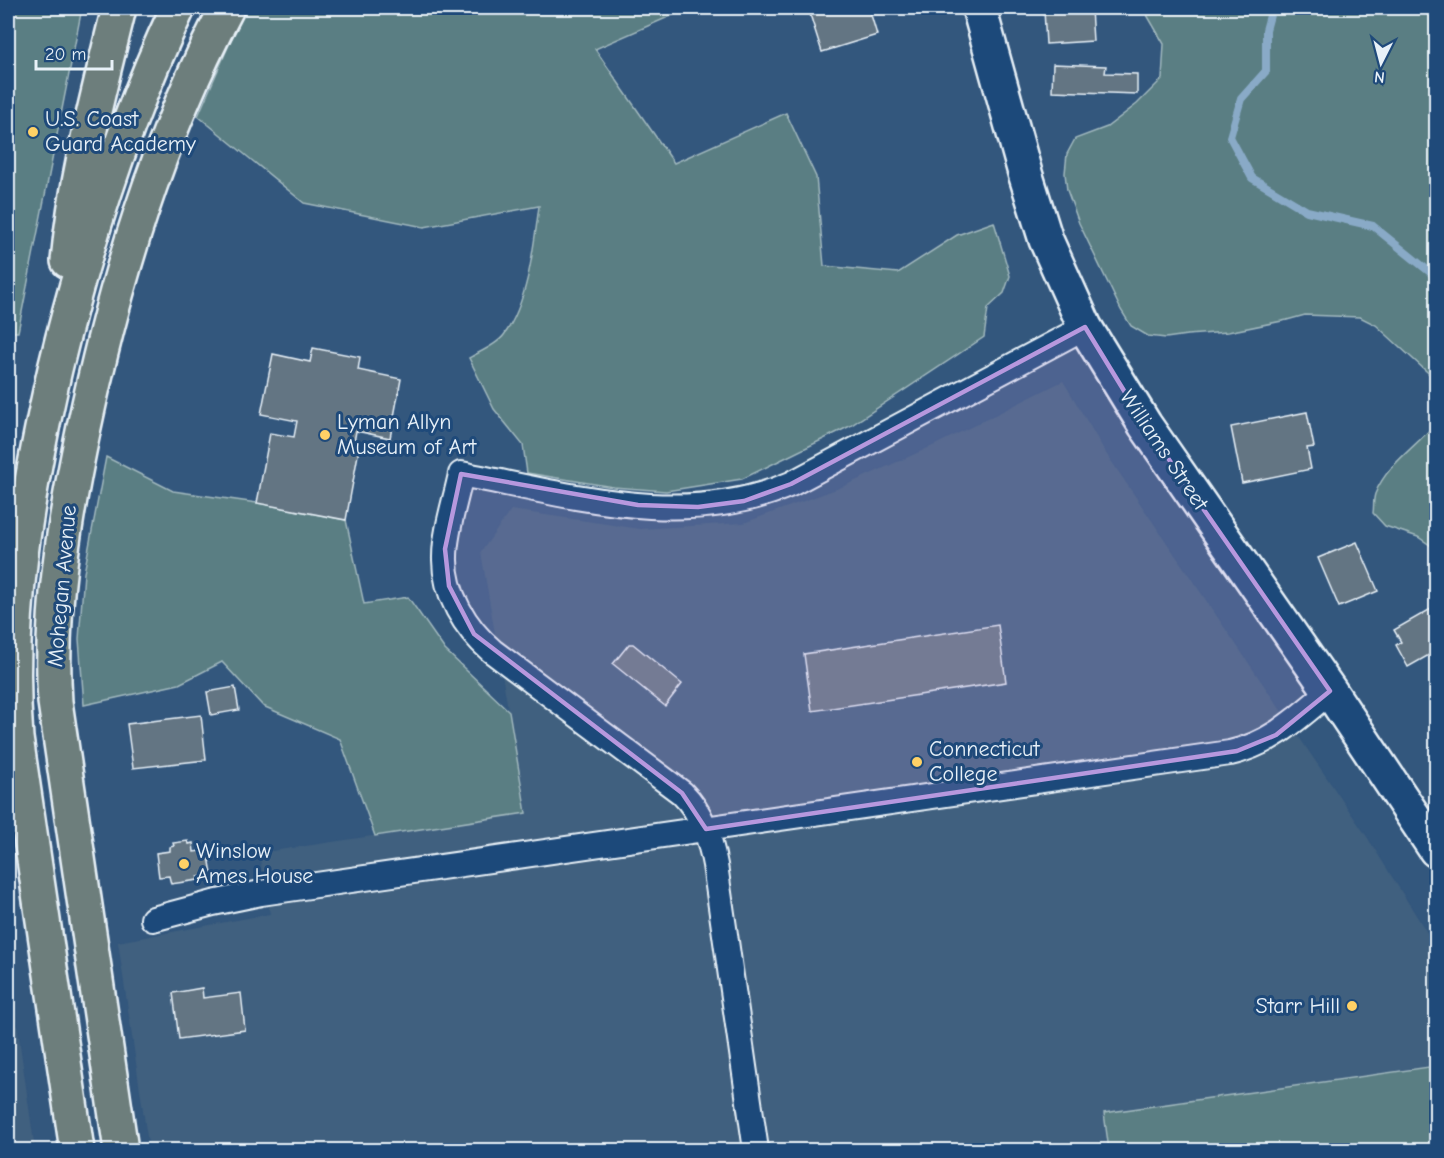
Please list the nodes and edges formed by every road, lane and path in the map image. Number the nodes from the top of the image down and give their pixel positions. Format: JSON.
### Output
{"nodes":[{"id":1,"x":119,"y":8,"type":"edge"},
{"id":2,"x":178,"y":8,"type":"edge"},
{"id":3,"x":226,"y":8,"type":"edge"},
{"id":4,"x":979,"y":8,"type":"edge"},
{"id":5,"x":70,"y":309,"type":"junction"},
{"id":6,"x":1085,"y":327,"type":"junction"},
{"id":7,"x":1330,"y":691,"type":"junction"},
{"id":8,"x":706,"y":829,"type":"junction"},
{"id":9,"x":1437,"y":850,"type":"edge"},
{"id":10,"x":153,"y":919,"type":"dead end"},
{"id":11,"x":76,"y":1150,"type":"edge"},
{"id":12,"x":121,"y":1150,"type":"edge"},
{"id":13,"x":756,"y":1150,"type":"edge"}],
"edges":[{"from":1,"to":5,"type":"highway"},
{"from":2,"to":5,"type":"highway","name":"Mohegan Avenue"},
{"from":3,"to":12,"type":"highway","name":"Mohegan Avenue"},
{"from":4,"to":6,"type":"street","name":"Williams Street"},
{"from":5,"to":11,"type":"highway","name":"Mohegan Avenue"},
{"from":6,"to":7,"type":"street","name":"Williams Street"},
{"from":6,"to":8,"type":"street"},
{"from":7,"to":8,"type":"street"},
{"from":7,"to":9,"type":"street","name":"Williams Street"},
{"from":8,"to":10,"type":"street"},
{"from":8,"to":13,"type":"street"}]}
